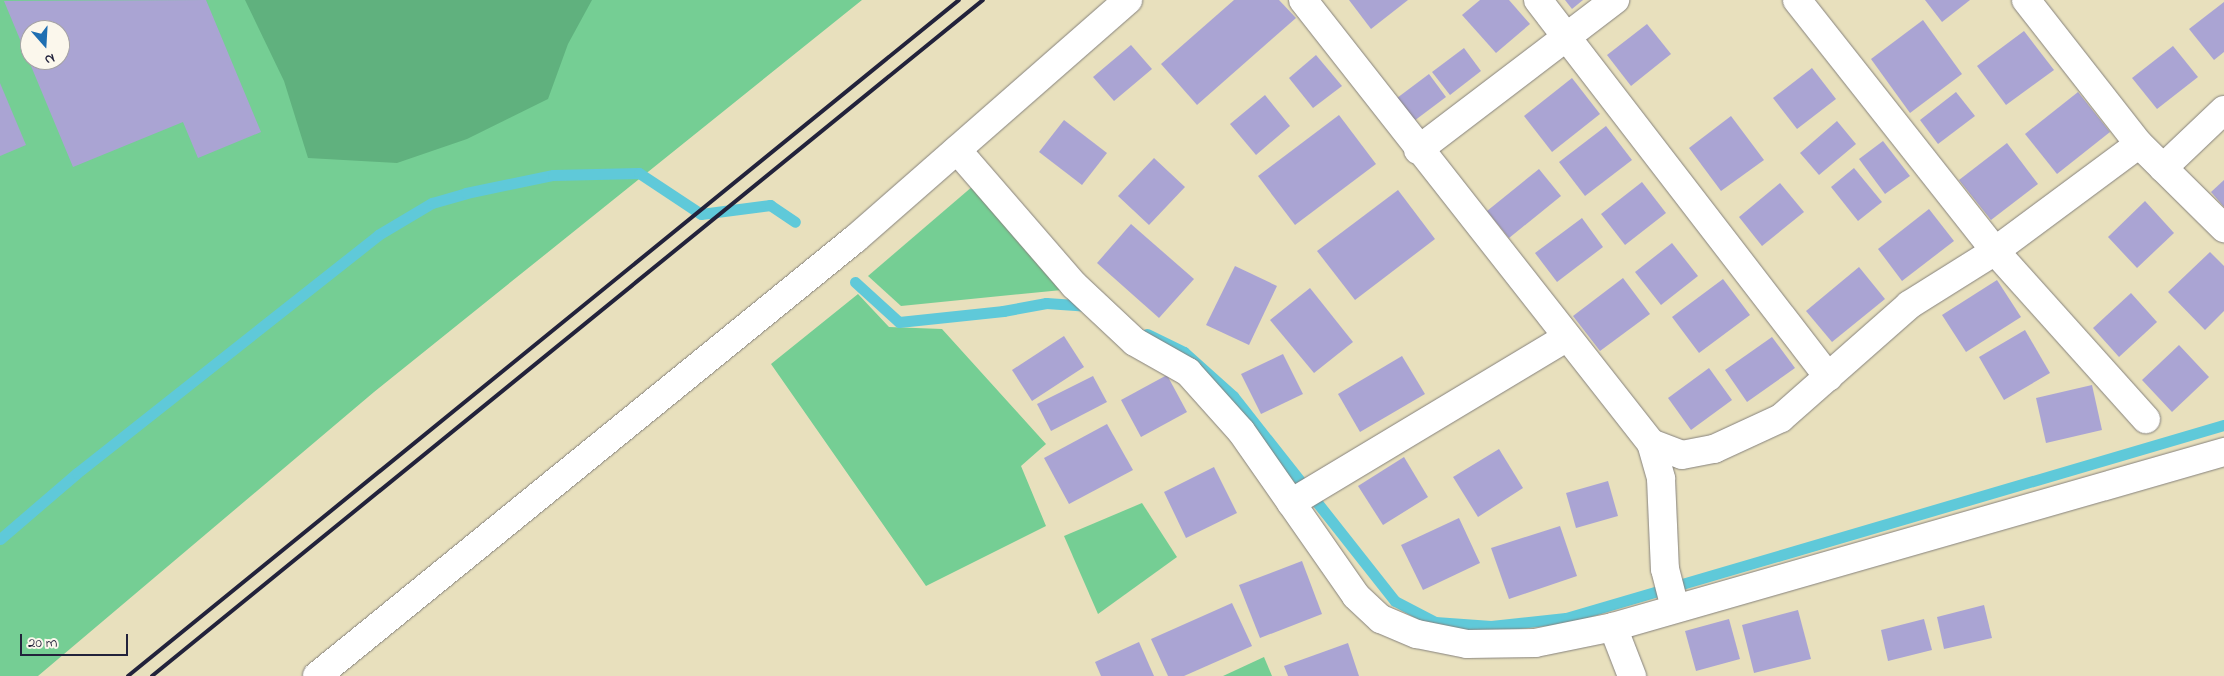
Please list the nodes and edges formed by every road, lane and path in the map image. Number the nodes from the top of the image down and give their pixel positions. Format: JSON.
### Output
{"nodes":[{"id":1,"x":1128,"y":0,"type":"edge"},
{"id":2,"x":1303,"y":0,"type":"edge"},
{"id":3,"x":1538,"y":0,"type":"edge"},
{"id":4,"x":1614,"y":0,"type":"edge"},
{"id":5,"x":1797,"y":0,"type":"edge"},
{"id":6,"x":2026,"y":0,"type":"edge"},
{"id":7,"x":1566,"y":36,"type":"junction"},
{"id":8,"x":2224,"y":110,"type":"edge"},
{"id":9,"x":2139,"y":144,"type":"junction"},
{"id":10,"x":957,"y":150,"type":"junction"},
{"id":11,"x":1418,"y":150,"type":"junction"},
{"id":12,"x":2163,"y":168,"type":"junction"},
{"id":13,"x":2224,"y":228,"type":"edge"},
{"id":14,"x":1995,"y":251,"type":"junction"},
{"id":15,"x":1567,"y":337,"type":"junction"},
{"id":16,"x":1828,"y":377,"type":"junction"},
{"id":17,"x":2146,"y":419,"type":"dead end"},
{"id":18,"x":1651,"y":443,"type":"junction"},
{"id":19,"x":2224,"y":452,"type":"edge"},
{"id":20,"x":1291,"y":503,"type":"junction"},
{"id":21,"x":1675,"y":608,"type":"junction"},
{"id":22,"x":1613,"y":627,"type":"junction"},
{"id":23,"x":317,"y":676,"type":"edge"},
{"id":24,"x":1632,"y":676,"type":"edge"}],
"edges":[{"from":1,"to":10,"type":"street"},
{"from":2,"to":11,"type":"street"},
{"from":3,"to":7,"type":"street"},
{"from":4,"to":7,"type":"street"},
{"from":5,"to":14,"type":"street"},
{"from":6,"to":9,"type":"street"},
{"from":7,"to":11,"type":"street"},
{"from":7,"to":16,"type":"street"},
{"from":8,"to":12,"type":"street"},
{"from":9,"to":12,"type":"street"},
{"from":9,"to":14,"type":"street"},
{"from":10,"to":20,"type":"street"},
{"from":10,"to":23,"type":"street"},
{"from":11,"to":15,"type":"street"},
{"from":12,"to":13,"type":"street"},
{"from":14,"to":16,"type":"street"},
{"from":14,"to":17,"type":"street"},
{"from":15,"to":18,"type":"street"},
{"from":15,"to":20,"type":"street"},
{"from":16,"to":18,"type":"street"},
{"from":18,"to":21,"type":"street"},
{"from":19,"to":21,"type":"street"},
{"from":20,"to":22,"type":"street"},
{"from":21,"to":22,"type":"street"},
{"from":22,"to":24,"type":"street"}]}
